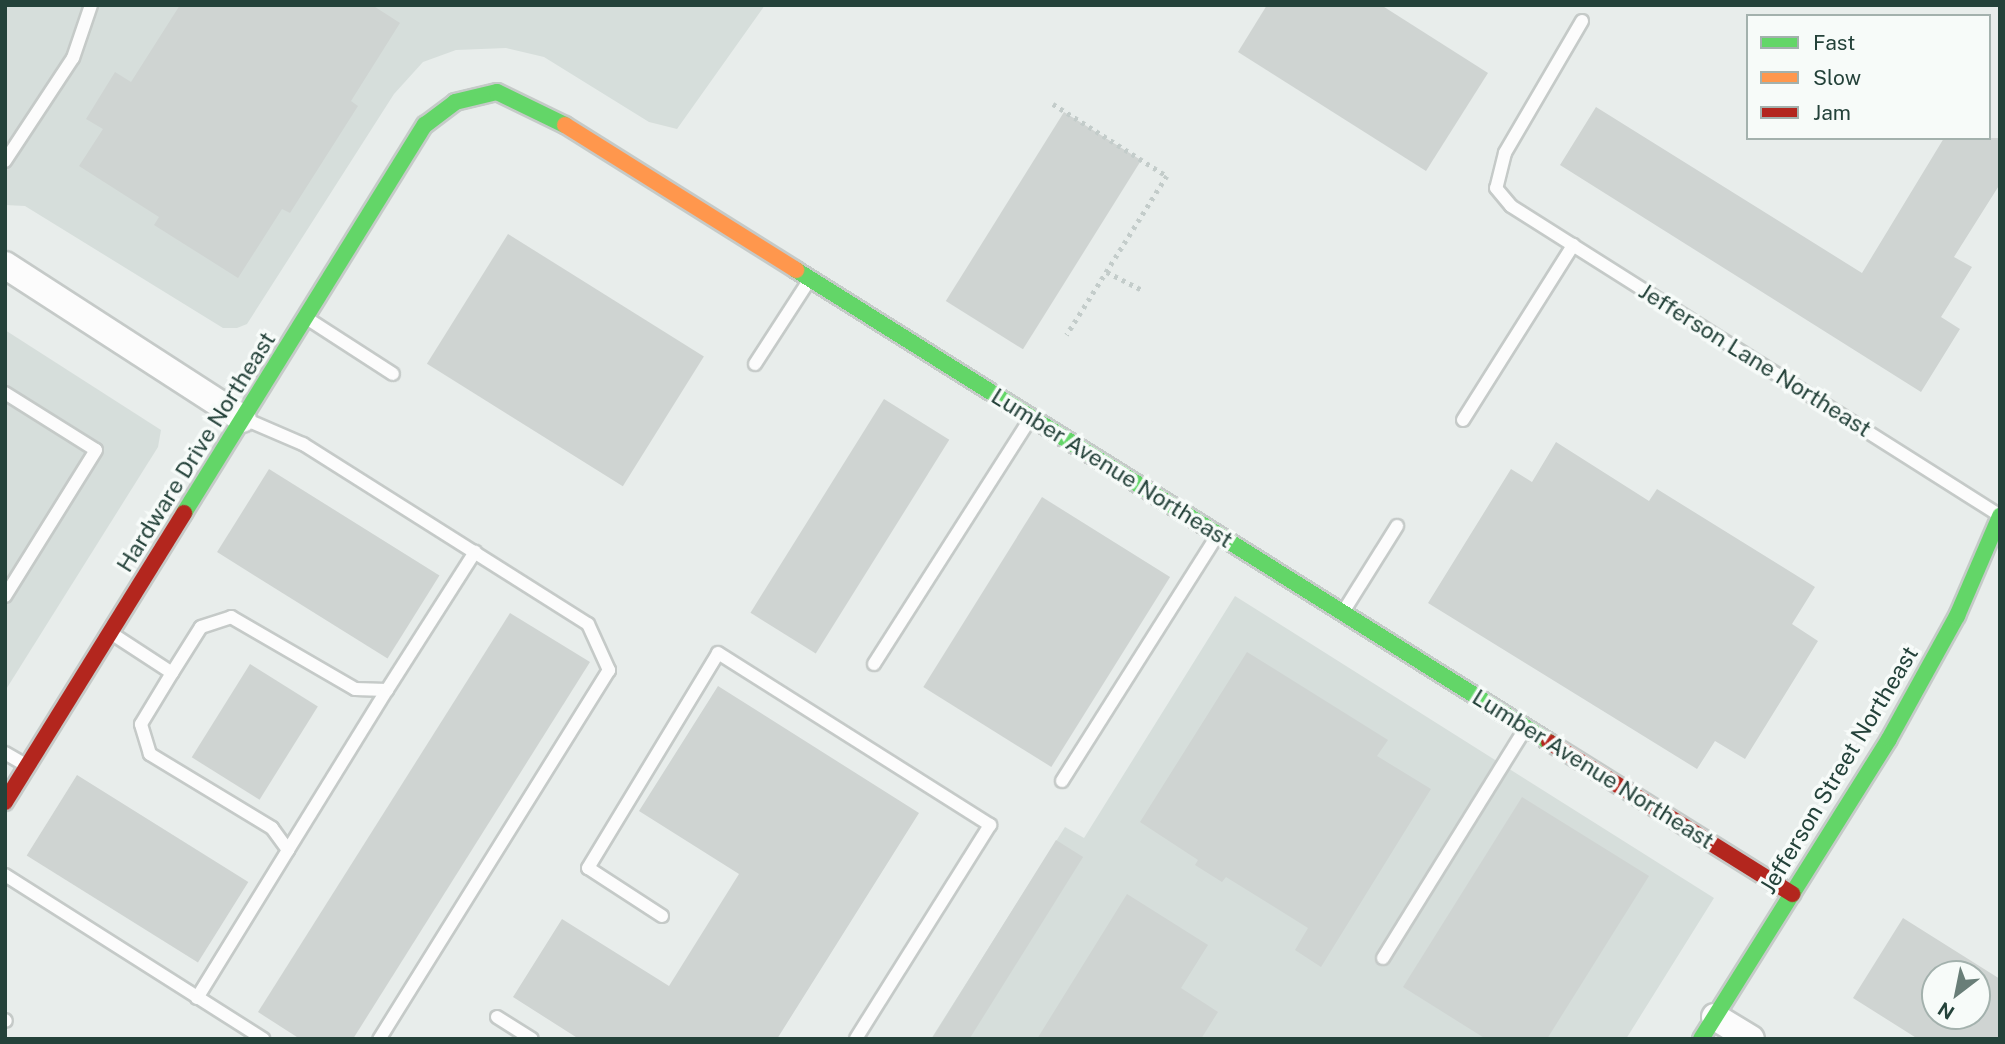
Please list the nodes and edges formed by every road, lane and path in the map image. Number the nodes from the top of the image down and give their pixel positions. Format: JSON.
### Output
{"nodes":[{"id":1,"x":91,"y":5,"type":"edge"},
{"id":2,"x":1582,"y":21,"type":"dead end"},
{"id":3,"x":1053,"y":104,"type":"dead end"},
{"id":4,"x":425,"y":125,"type":"joint"},
{"id":5,"x":5,"y":161,"type":"edge"},
{"id":6,"x":1573,"y":245,"type":"junction"},
{"id":7,"x":5,"y":265,"type":"edge"},
{"id":8,"x":1107,"y":272,"type":"junction"},
{"id":9,"x":810,"y":278,"type":"junction"},
{"id":10,"x":1142,"y":290,"type":"dead end"},
{"id":11,"x":306,"y":318,"type":"junction"},
{"id":12,"x":1067,"y":335,"type":"dead end"},
{"id":13,"x":755,"y":364,"type":"dead end"},
{"id":14,"x":393,"y":374,"type":"dead end"},
{"id":15,"x":5,"y":393,"type":"edge"},
{"id":16,"x":1031,"y":418,"type":"junction"},
{"id":17,"x":243,"y":419,"type":"junction"},
{"id":18,"x":1463,"y":420,"type":"dead end"},
{"id":19,"x":2000,"y":515,"type":"edge"},
{"id":20,"x":1397,"y":526,"type":"dead end"},
{"id":21,"x":1218,"y":534,"type":"junction"},
{"id":22,"x":475,"y":552,"type":"junction"},
{"id":23,"x":5,"y":596,"type":"edge"},
{"id":24,"x":1343,"y":612,"type":"junction"},
{"id":25,"x":111,"y":633,"type":"junction"},
{"id":26,"x":874,"y":664,"type":"dead end"},
{"id":27,"x":172,"y":673,"type":"junction"},
{"id":28,"x":387,"y":690,"type":"junction"},
{"id":29,"x":1526,"y":727,"type":"junction"},
{"id":30,"x":5,"y":752,"type":"edge"},
{"id":31,"x":28,"y":766,"type":"junction"},
{"id":32,"x":1062,"y":781,"type":"dead end"},
{"id":33,"x":5,"y":802,"type":"edge"},
{"id":34,"x":288,"y":850,"type":"junction"},
{"id":35,"x":5,"y":875,"type":"edge"},
{"id":36,"x":1792,"y":894,"type":"junction"},
{"id":37,"x":662,"y":916,"type":"dead end"},
{"id":38,"x":1383,"y":958,"type":"dead end"},
{"id":39,"x":197,"y":998,"type":"junction"},
{"id":40,"x":497,"y":1017,"type":"dead end"},
{"id":41,"x":1708,"y":1028,"type":"edge"},
{"id":42,"x":263,"y":1039,"type":"edge"},
{"id":43,"x":379,"y":1039,"type":"edge"},
{"id":44,"x":532,"y":1039,"type":"edge"},
{"id":45,"x":856,"y":1039,"type":"edge"},
{"id":46,"x":1751,"y":1039,"type":"edge"}],
"edges":[{"from":1,"to":5,"type":"lane"},
{"from":2,"to":6,"type":"lane","name":"Jefferson Lane Northeast"},
{"from":3,"to":8,"type":"path"},
{"from":4,"to":9,"type":"street","name":"Lumber Avenue Northeast"},
{"from":4,"to":11,"type":"street","name":"Hardware Drive Northeast"},
{"from":6,"to":18,"type":"lane"},
{"from":6,"to":19,"type":"lane","name":"Jefferson Lane Northeast"},
{"from":7,"to":17,"type":"street"},
{"from":8,"to":10,"type":"path"},
{"from":8,"to":12,"type":"path"},
{"from":9,"to":13,"type":"lane"},
{"from":9,"to":16,"type":"street","name":"Lumber Avenue Northeast"},
{"from":11,"to":14,"type":"lane"},
{"from":11,"to":17,"type":"street","name":"Hardware Drive Northeast"},
{"from":15,"to":23,"type":"lane"},
{"from":16,"to":21,"type":"street","name":"Lumber Avenue Northeast"},
{"from":16,"to":26,"type":"lane"},
{"from":17,"to":22,"type":"lane"},
{"from":17,"to":25,"type":"street","name":"Hardware Drive Northeast"},
{"from":19,"to":36,"type":"street","name":"Jefferson Street Northeast"},
{"from":20,"to":24,"type":"lane"},
{"from":21,"to":24,"type":"street","name":"Lumber Avenue Northeast"},
{"from":21,"to":32,"type":"lane"},
{"from":22,"to":28,"type":"lane"},
{"from":22,"to":43,"type":"lane"},
{"from":24,"to":29,"type":"street","name":"Lumber Avenue Northeast"},
{"from":25,"to":27,"type":"lane"},
{"from":25,"to":31,"type":"street","name":"Hardware Drive Northeast"},
{"from":27,"to":28,"type":"lane"},
{"from":27,"to":34,"type":"lane"},
{"from":28,"to":34,"type":"lane"},
{"from":29,"to":36,"type":"street","name":"Lumber Avenue Northeast"},
{"from":29,"to":38,"type":"lane"},
{"from":30,"to":31,"type":"lane"},
{"from":31,"to":33,"type":"street","name":"Hardware Drive Northeast"},
{"from":34,"to":39,"type":"lane"},
{"from":35,"to":39,"type":"lane"},
{"from":36,"to":41,"type":"street","name":"Jefferson Street Northeast"},
{"from":37,"to":45,"type":"lane"},
{"from":39,"to":42,"type":"lane"},
{"from":40,"to":44,"type":"lane"},
{"from":41,"to":46,"type":"street"}]}
